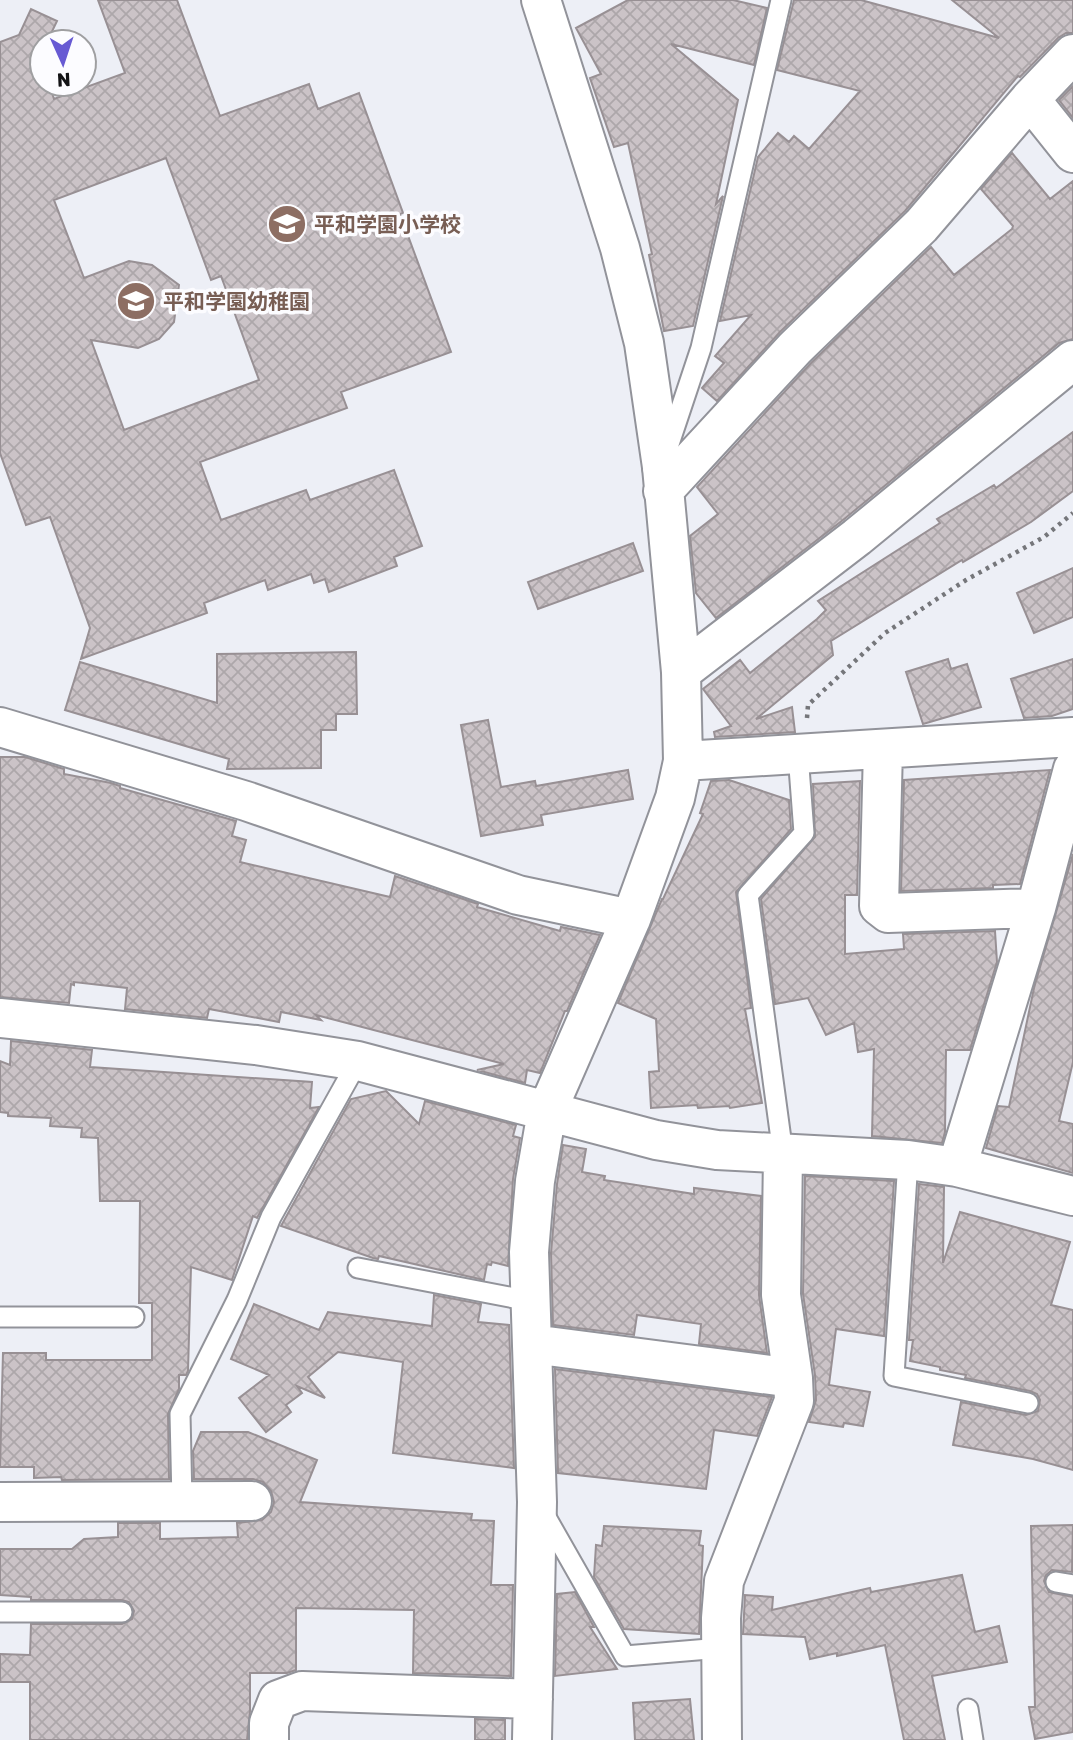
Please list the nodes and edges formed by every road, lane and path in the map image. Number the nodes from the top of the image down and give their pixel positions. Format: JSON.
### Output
{"nodes":[{"id":1,"x":541,"y":0,"type":"edge"},
{"id":2,"x":782,"y":0,"type":"edge"},
{"id":3,"x":1073,"y":54,"type":"edge"},
{"id":4,"x":1030,"y":99,"type":"junction"},
{"id":5,"x":1073,"y":153,"type":"edge"},
{"id":6,"x":1073,"y":360,"type":"edge"},
{"id":7,"x":662,"y":479,"type":"junction"},
{"id":8,"x":1073,"y":513,"type":"edge"},
{"id":9,"x":681,"y":672,"type":"junction"},
{"id":10,"x":0,"y":727,"type":"edge"},
{"id":11,"x":1073,"y":737,"type":"edge"},
{"id":12,"x":884,"y":749,"type":"junction"},
{"id":13,"x":801,"y":754,"type":"junction"},
{"id":14,"x":683,"y":761,"type":"junction"},
{"id":15,"x":1073,"y":769,"type":"edge"},
{"id":16,"x":1036,"y":908,"type":"junction"},
{"id":17,"x":631,"y":919,"type":"junction"},
{"id":18,"x":0,"y":1018,"type":"edge"},
{"id":19,"x":358,"y":1061,"type":"junction"},
{"id":20,"x":547,"y":1111,"type":"junction"},
{"id":21,"x":783,"y":1154,"type":"junction"},
{"id":22,"x":908,"y":1160,"type":"junction"},
{"id":23,"x":957,"y":1167,"type":"junction"},
{"id":24,"x":1073,"y":1196,"type":"edge"},
{"id":25,"x":358,"y":1268,"type":"dead end"},
{"id":26,"x":530,"y":1301,"type":"junction"},
{"id":27,"x":0,"y":1317,"type":"edge"},
{"id":28,"x":134,"y":1317,"type":"dead end"},
{"id":29,"x":532,"y":1344,"type":"junction"},
{"id":30,"x":793,"y":1378,"type":"junction"},
{"id":31,"x":1028,"y":1403,"type":"dead end"},
{"id":32,"x":182,"y":1501,"type":"junction"},
{"id":33,"x":251,"y":1501,"type":"dead end"},
{"id":34,"x":0,"y":1502,"type":"edge"},
{"id":35,"x":537,"y":1502,"type":"junction"},
{"id":36,"x":0,"y":1612,"type":"edge"},
{"id":37,"x":121,"y":1612,"type":"dead end"},
{"id":38,"x":721,"y":1648,"type":"junction"},
{"id":39,"x":533,"y":1699,"type":"junction"},
{"id":40,"x":968,"y":1709,"type":"dead end"},
{"id":41,"x":269,"y":1740,"type":"edge"},
{"id":42,"x":532,"y":1740,"type":"edge"},
{"id":43,"x":722,"y":1740,"type":"edge"},
{"id":44,"x":973,"y":1740,"type":"edge"}],
"edges":[{"from":1,"to":7,"type":"street"},
{"from":2,"to":7,"type":"lane"},
{"from":3,"to":4,"type":"street"},
{"from":4,"to":5,"type":"street"},
{"from":4,"to":7,"type":"street"},
{"from":6,"to":9,"type":"street"},
{"from":7,"to":9,"type":"street"},
{"from":8,"to":13,"type":"path"},
{"from":9,"to":14,"type":"street"},
{"from":10,"to":17,"type":"street"},
{"from":11,"to":12,"type":"street"},
{"from":12,"to":13,"type":"street"},
{"from":12,"to":16,"type":"street"},
{"from":13,"to":14,"type":"street"},
{"from":13,"to":21,"type":"lane"},
{"from":14,"to":17,"type":"street"},
{"from":15,"to":16,"type":"street"},
{"from":16,"to":23,"type":"street"},
{"from":17,"to":20,"type":"street"},
{"from":18,"to":19,"type":"street"},
{"from":19,"to":20,"type":"street"},
{"from":19,"to":32,"type":"lane"},
{"from":20,"to":21,"type":"street"},
{"from":20,"to":26,"type":"street"},
{"from":21,"to":22,"type":"street"},
{"from":21,"to":30,"type":"street"},
{"from":22,"to":23,"type":"street"},
{"from":22,"to":31,"type":"lane"},
{"from":23,"to":24,"type":"street"},
{"from":25,"to":26,"type":"lane"},
{"from":26,"to":29,"type":"street"},
{"from":27,"to":28,"type":"lane"},
{"from":29,"to":30,"type":"street"},
{"from":29,"to":35,"type":"street"},
{"from":30,"to":38,"type":"street"},
{"from":32,"to":33,"type":"street"},
{"from":32,"to":34,"type":"street"},
{"from":35,"to":38,"type":"lane"},
{"from":35,"to":39,"type":"street"},
{"from":36,"to":37,"type":"lane"},
{"from":38,"to":43,"type":"street"},
{"from":39,"to":41,"type":"street"},
{"from":39,"to":42,"type":"street"},
{"from":40,"to":44,"type":"lane"}]}
